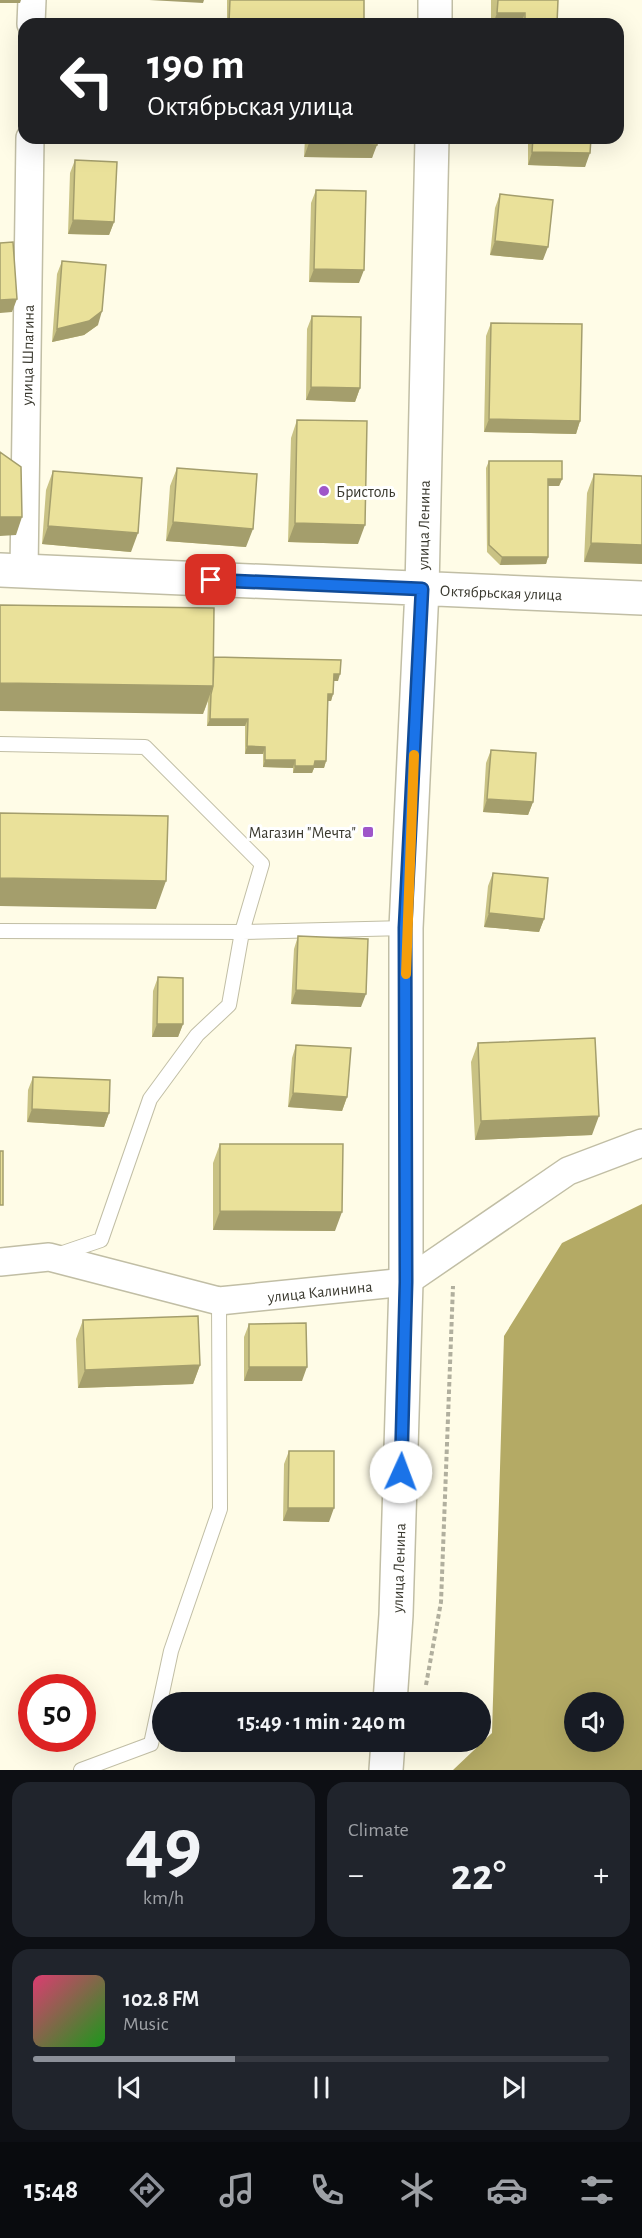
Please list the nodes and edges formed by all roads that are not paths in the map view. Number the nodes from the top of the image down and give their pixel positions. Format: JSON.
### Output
{"nodes":[{"id":1,"x":32,"y":0,"type":"edge"},
{"id":2,"x":435,"y":0,"type":"edge"},
{"id":3,"x":31,"y":18,"type":"edge"},
{"id":4,"x":435,"y":18,"type":"edge"},
{"id":5,"x":30,"y":144,"type":"edge"},
{"id":6,"x":432,"y":144,"type":"edge"},
{"id":7,"x":12,"y":571,"type":"edge"},
{"id":8,"x":422,"y":589,"type":"junction"},
{"id":9,"x":642,"y":598,"type":"edge"},
{"id":10,"x":0,"y":744,"type":"edge"},
{"id":11,"x":405,"y":928,"type":"junction"},
{"id":12,"x":0,"y":931,"type":"edge"},
{"id":13,"x":242,"y":932,"type":"junction"},
{"id":14,"x":642,"y":1143,"type":"edge"},
{"id":15,"x":49,"y":1257,"type":"junction"},
{"id":16,"x":0,"y":1262,"type":"edge"},
{"id":17,"x":406,"y":1282,"type":"junction"},
{"id":18,"x":219,"y":1301,"type":"junction"},
{"id":19,"x":391,"y":1692,"type":"edge"},
{"id":20,"x":387,"y":1752,"type":"edge"},
{"id":21,"x":81,"y":1770,"type":"edge"},
{"id":22,"x":386,"y":1770,"type":"edge"}],
"edges":[{"from":1,"to":3,"type":"street"},
{"from":2,"to":4,"type":"main road"},
{"from":5,"to":7,"type":"street","name":"улица Шпагина"},
{"from":6,"to":8,"type":"main road","name":"улица Ленина"},
{"from":7,"to":8,"type":"main road","name":"Октябрьская улица"},
{"from":8,"to":9,"type":"main road","name":"Октябрьская улица"},
{"from":8,"to":11,"type":"main road","name":"улица Ленина"},
{"from":10,"to":13,"type":"lane"},
{"from":11,"to":13,"type":"lane"},
{"from":11,"to":17,"type":"main road","name":"улица Ленина"},
{"from":12,"to":13,"type":"lane"},
{"from":13,"to":15,"type":"lane"},
{"from":14,"to":17,"type":"street","name":"улица Калинина"},
{"from":15,"to":16,"type":"street","name":"улица Калинина"},
{"from":15,"to":18,"type":"street","name":"улица Калинина"},
{"from":17,"to":18,"type":"street","name":"улица Калинина"},
{"from":17,"to":19,"type":"main road","name":"улица Ленина"},
{"from":18,"to":21,"type":"lane"},
{"from":20,"to":22,"type":"main road"}]}
